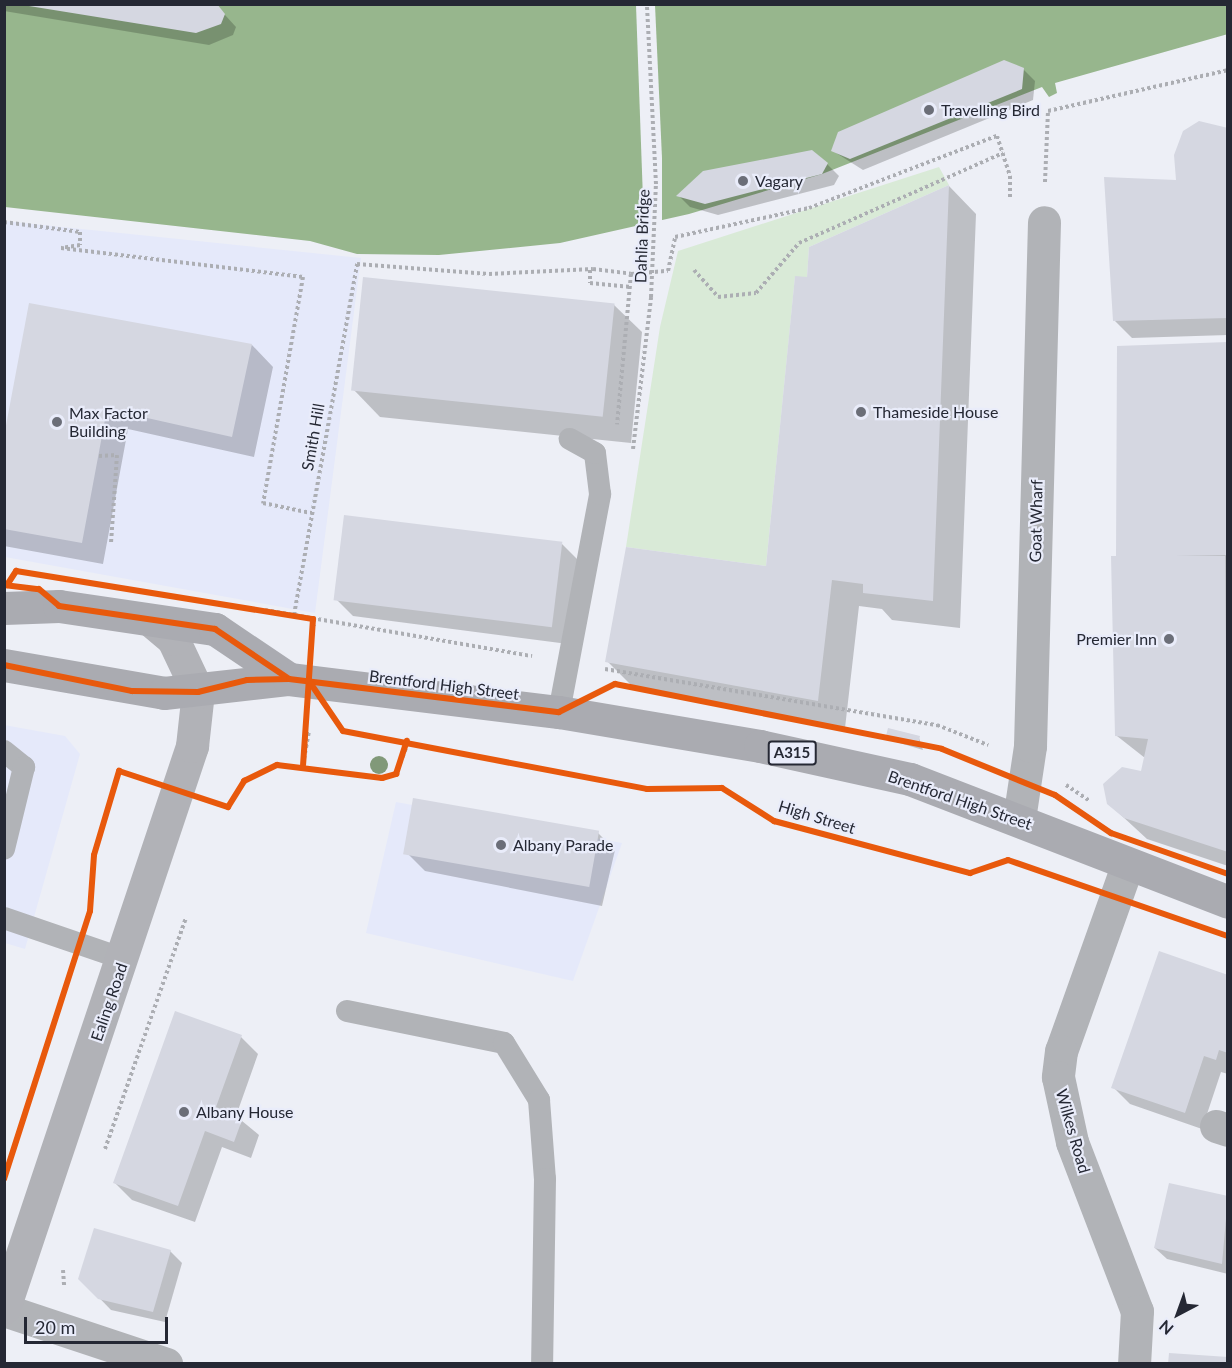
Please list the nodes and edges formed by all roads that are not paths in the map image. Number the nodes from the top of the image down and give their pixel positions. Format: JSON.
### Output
{"nodes":[{"id":1,"x":1044,"y":222,"type":"road end"},
{"id":2,"x":570,"y":439,"type":"dead end"},
{"id":3,"x":4,"y":608,"type":"edge"},
{"id":4,"x":153,"y":622,"type":"junction"},
{"id":5,"x":4,"y":665,"type":"edge"},
{"id":6,"x":300,"y":681,"type":"junction"},
{"id":7,"x":198,"y":692,"type":"junction"},
{"id":8,"x":559,"y":712,"type":"junction"},
{"id":9,"x":4,"y":751,"type":"edge"},
{"id":10,"x":1019,"y":819,"type":"junction"},
{"id":11,"x":4,"y":849,"type":"edge"},
{"id":12,"x":1127,"y":866,"type":"junction"},
{"id":13,"x":1227,"y":902,"type":"edge"},
{"id":14,"x":4,"y":918,"type":"edge"},
{"id":15,"x":124,"y":959,"type":"junction"},
{"id":16,"x":347,"y":1011,"type":"dead end"},
{"id":17,"x":4,"y":1309,"type":"edge"},
{"id":18,"x":166,"y":1364,"type":"edge"},
{"id":19,"x":542,"y":1364,"type":"edge"},
{"id":20,"x":1134,"y":1364,"type":"edge"}],
"edges":[{"from":1,"to":10,"type":"street","name":"Goat Wharf"},
{"from":2,"to":8,"type":"lane"},
{"from":3,"to":4,"type":"main road","name":"Brentford High Street","number":"A315"},
{"from":4,"to":6,"type":"main road","name":"Brentford High Street","number":"A315"},
{"from":4,"to":7,"type":"main road"},
{"from":5,"to":7,"type":"main road","name":"Brentford High Street","number":"A315"},
{"from":6,"to":7,"type":"main road","name":"Brentford High Street","number":"A315"},
{"from":6,"to":8,"type":"main road","name":"Brentford High Street","number":"A315"},
{"from":7,"to":15,"type":"main road","name":"Ealing Road"},
{"from":8,"to":10,"type":"main road","name":"Brentford High Street","number":"A315"},
{"from":9,"to":11,"type":"lane"},
{"from":10,"to":12,"type":"main road","name":"Brentford High Street","number":"A315"},
{"from":12,"to":13,"type":"main road","name":"Brentford High Street","number":"A315"},
{"from":12,"to":20,"type":"street","name":"Wilkes Road"},
{"from":14,"to":15,"type":"lane"},
{"from":15,"to":17,"type":"main road","name":"Ealing Road"},
{"from":16,"to":19,"type":"lane"},
{"from":17,"to":18,"type":"street"}]}
